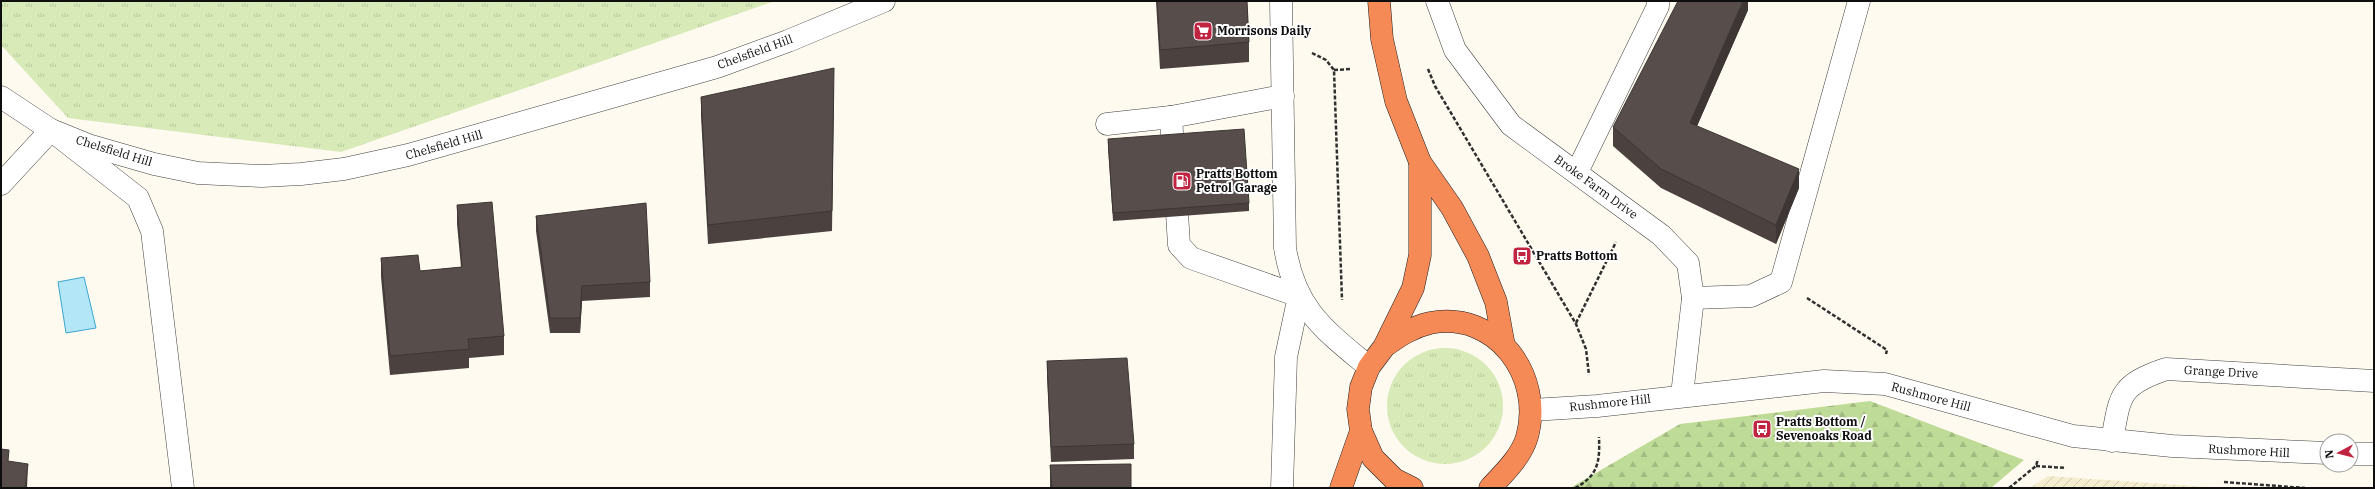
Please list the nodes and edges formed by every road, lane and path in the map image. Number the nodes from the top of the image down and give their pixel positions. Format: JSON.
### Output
{"nodes":[{"id":1,"x":884,"y":1,"type":"edge"},
{"id":2,"x":1281,"y":1,"type":"edge"},
{"id":3,"x":1379,"y":1,"type":"edge"},
{"id":4,"x":1436,"y":1,"type":"edge"},
{"id":5,"x":1658,"y":1,"type":"edge"},
{"id":6,"x":1859,"y":1,"type":"edge"},
{"id":7,"x":1309,"y":52,"type":"dead end"},
{"id":8,"x":1351,"y":69,"type":"dead end"},
{"id":9,"x":1334,"y":70,"type":"junction"},
{"id":10,"x":1435,"y":86,"type":"dead end"},
{"id":11,"x":1283,"y":96,"type":"junction"},
{"id":12,"x":1,"y":97,"type":"edge"},
{"id":13,"x":1171,"y":117,"type":"junction"},
{"id":14,"x":1107,"y":124,"type":"dead end"},
{"id":15,"x":51,"y":130,"type":"junction"},
{"id":16,"x":1420,"y":162,"type":"junction"},
{"id":17,"x":1577,"y":172,"type":"junction"},
{"id":18,"x":1,"y":184,"type":"edge"},
{"id":19,"x":1631,"y":213,"type":"junction"},
{"id":20,"x":1781,"y":282,"type":"junction"},
{"id":21,"x":1299,"y":296,"type":"junction"},
{"id":22,"x":1692,"y":298,"type":"junction"},
{"id":23,"x":1342,"y":299,"type":"dead end"},
{"id":24,"x":1576,"y":324,"type":"junction"},
{"id":25,"x":1504,"y":346,"type":"junction"},
{"id":26,"x":1384,"y":347,"type":"junction"},
{"id":27,"x":1369,"y":367,"type":"junction"},
{"id":28,"x":1590,"y":379,"type":"dead end"},
{"id":29,"x":2374,"y":381,"type":"edge"},
{"id":30,"x":1885,"y":384,"type":"junction"},
{"id":31,"x":1682,"y":395,"type":"junction"},
{"id":32,"x":1532,"y":410,"type":"junction"},
{"id":33,"x":2044,"y":430,"type":"junction"},
{"id":34,"x":1361,"y":431,"type":"junction"},
{"id":35,"x":2112,"y":441,"type":"junction"},
{"id":36,"x":2319,"y":453,"type":"edge"},
{"id":37,"x":2359,"y":454,"type":"edge"},
{"id":38,"x":2374,"y":454,"type":"edge"},
{"id":39,"x":1600,"y":455,"type":"dead end"},
{"id":40,"x":1497,"y":480,"type":"edge"},
{"id":41,"x":184,"y":488,"type":"edge"},
{"id":42,"x":1282,"y":488,"type":"edge"},
{"id":43,"x":1341,"y":488,"type":"edge"},
{"id":44,"x":1412,"y":488,"type":"edge"},
{"id":45,"x":1480,"y":488,"type":"edge"},
{"id":46,"x":1575,"y":488,"type":"edge"},
{"id":47,"x":2009,"y":488,"type":"edge"}],
"edges":[{"from":1,"to":15,"type":"street","name":"Chelsfield Hill"},
{"from":2,"to":11,"type":"street"},
{"from":3,"to":16,"type":"highway"},
{"from":4,"to":17,"type":"street","name":"Broke Farm Drive"},
{"from":5,"to":17,"type":"street"},
{"from":6,"to":20,"type":"street"},
{"from":7,"to":9,"type":"path"},
{"from":8,"to":9,"type":"path"},
{"from":9,"to":23,"type":"path"},
{"from":10,"to":24,"type":"path"},
{"from":11,"to":13,"type":"street"},
{"from":11,"to":21,"type":"street"},
{"from":12,"to":15,"type":"street","name":"Chelsfield Hill"},
{"from":13,"to":14,"type":"street"},
{"from":13,"to":21,"type":"street"},
{"from":15,"to":18,"type":"street"},
{"from":15,"to":41,"type":"street"},
{"from":16,"to":25,"type":"highway"},
{"from":16,"to":26,"type":"highway"},
{"from":17,"to":19,"type":"street","name":"Broke Farm Drive"},
{"from":19,"to":22,"type":"street","name":"Broke Farm Drive"},
{"from":19,"to":24,"type":"path"},
{"from":20,"to":22,"type":"street"},
{"from":20,"to":30,"type":"path"},
{"from":21,"to":27,"type":"street"},
{"from":21,"to":42,"type":"street"},
{"from":22,"to":31,"type":"street","name":"Broke Farm Drive"},
{"from":24,"to":28,"type":"path"},
{"from":25,"to":26,"type":"highway"},
{"from":25,"to":32,"type":"highway"},
{"from":26,"to":27,"type":"highway"},
{"from":27,"to":34,"type":"highway"},
{"from":29,"to":35,"type":"street","name":"Grange Drive"},
{"from":30,"to":31,"type":"street","name":"Rushmore Hill"},
{"from":30,"to":33,"type":"street","name":"Rushmore Hill"},
{"from":31,"to":32,"type":"street","name":"Rushmore Hill"},
{"from":32,"to":40,"type":"highway"},
{"from":33,"to":35,"type":"street","name":"Rushmore Hill"},
{"from":33,"to":47,"type":"path"},
{"from":34,"to":43,"type":"highway"},
{"from":34,"to":44,"type":"highway"},
{"from":35,"to":36,"type":"street","name":"Rushmore Hill"},
{"from":37,"to":38,"type":"street"},
{"from":39,"to":46,"type":"path"},
{"from":40,"to":45,"type":"highway"}]}
